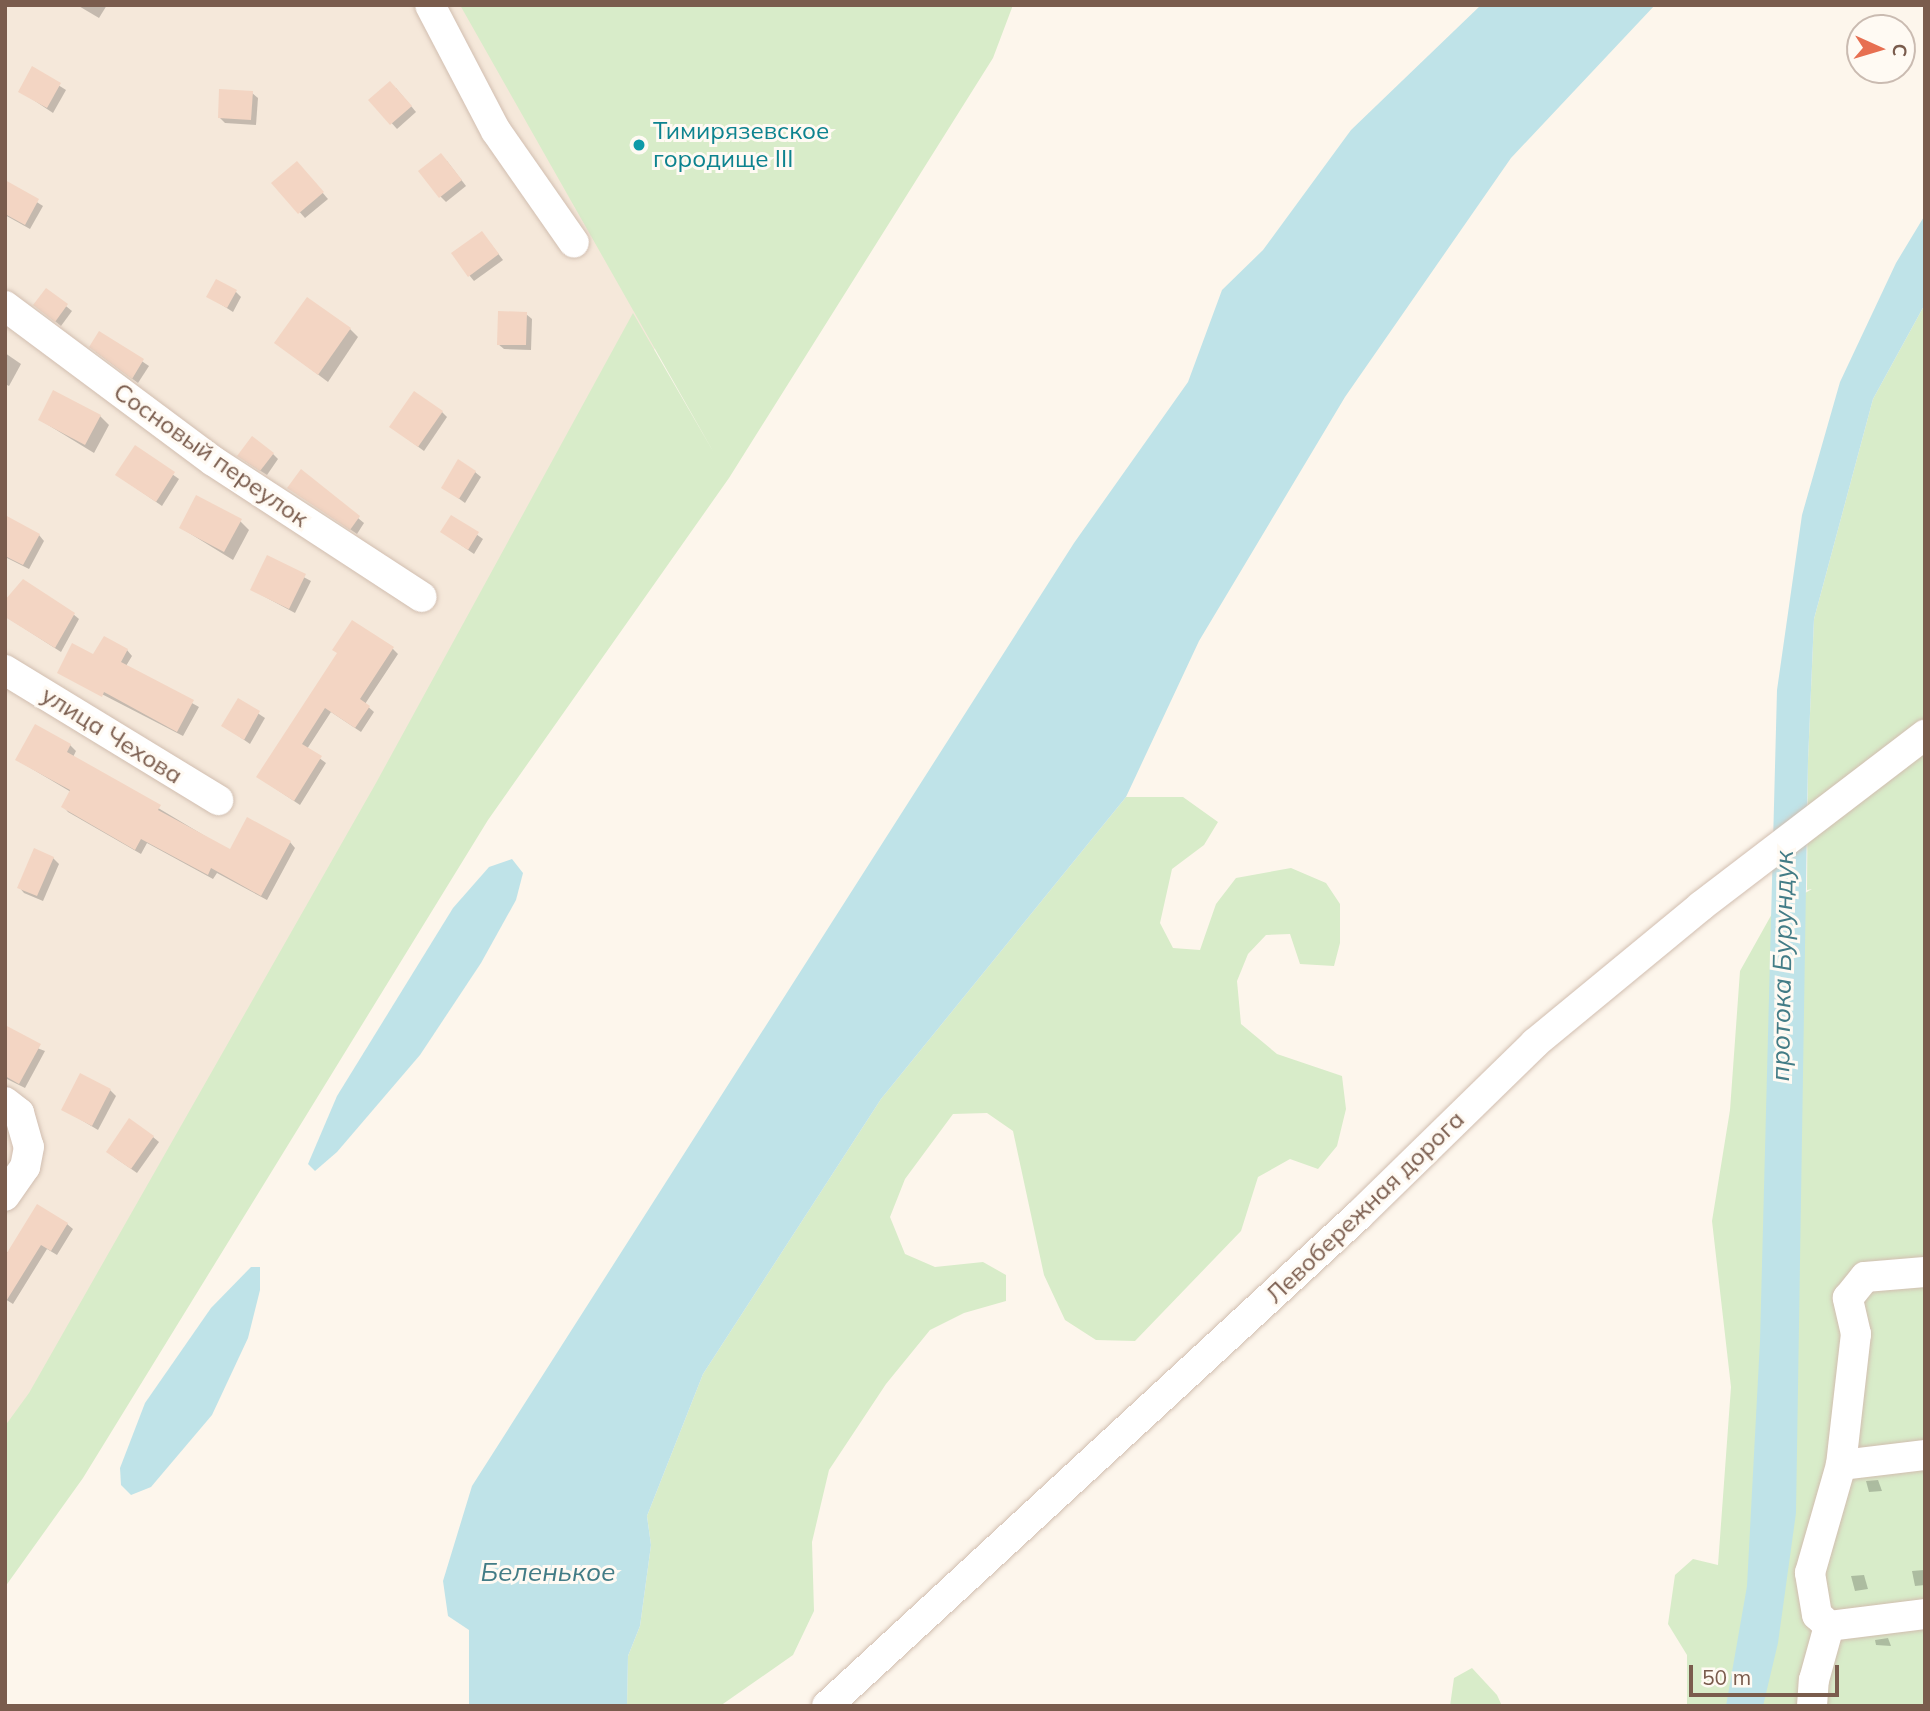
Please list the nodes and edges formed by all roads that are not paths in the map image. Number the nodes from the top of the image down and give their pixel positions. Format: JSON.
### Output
{"nodes":[{"id":1,"x":430,"y":5,"type":"edge"},
{"id":2,"x":574,"y":243,"type":"dead end"},
{"id":3,"x":5,"y":306,"type":"edge"},
{"id":4,"x":422,"y":597,"type":"dead end"},
{"id":5,"x":5,"y":670,"type":"edge"},
{"id":6,"x":1925,"y":735,"type":"edge"},
{"id":7,"x":218,"y":800,"type":"dead end"},
{"id":8,"x":5,"y":1102,"type":"edge"},
{"id":9,"x":10,"y":1190,"type":"edge"},
{"id":10,"x":1925,"y":1272,"type":"edge"},
{"id":11,"x":1925,"y":1455,"type":"edge"},
{"id":12,"x":1841,"y":1465,"type":"junction"},
{"id":13,"x":1925,"y":1614,"type":"edge"},
{"id":14,"x":1829,"y":1626,"type":"junction"},
{"id":15,"x":827,"y":1706,"type":"edge"},
{"id":16,"x":1812,"y":1706,"type":"edge"}],
"edges":[{"from":1,"to":2,"type":"street"},
{"from":3,"to":4,"type":"street","name":"Сосновый переулок"},
{"from":5,"to":7,"type":"street","name":"улица Чехова"},
{"from":6,"to":15,"type":"street","name":"Левобережная дорога"},
{"from":8,"to":9,"type":"street"},
{"from":10,"to":12,"type":"street"},
{"from":11,"to":12,"type":"street"},
{"from":12,"to":14,"type":"street"},
{"from":13,"to":14,"type":"street"},
{"from":14,"to":16,"type":"street"}]}
